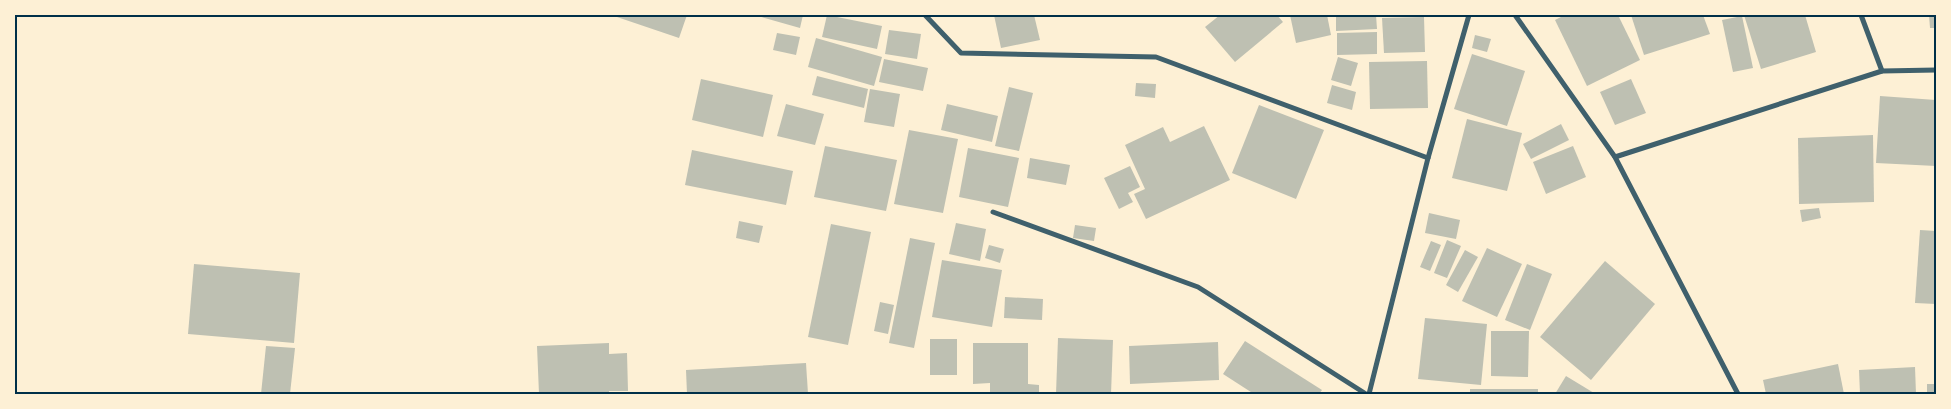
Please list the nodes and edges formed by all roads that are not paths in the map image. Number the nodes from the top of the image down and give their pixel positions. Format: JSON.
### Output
{"nodes":[{"id":1,"x":925,"y":15,"type":"edge"},
{"id":2,"x":1469,"y":15,"type":"edge"},
{"id":3,"x":1515,"y":15,"type":"edge"},
{"id":4,"x":1861,"y":15,"type":"edge"},
{"id":5,"x":1936,"y":70,"type":"edge"},
{"id":6,"x":1882,"y":71,"type":"junction"},
{"id":7,"x":1615,"y":157,"type":"junction"},
{"id":8,"x":1428,"y":158,"type":"junction"},
{"id":9,"x":994,"y":212,"type":"dead end"},
{"id":10,"x":1368,"y":394,"type":"edge"},
{"id":11,"x":1738,"y":394,"type":"edge"}],
"edges":[{"from":1,"to":8,"type":"street"},
{"from":2,"to":8,"type":"street"},
{"from":3,"to":7,"type":"street"},
{"from":4,"to":6,"type":"street"},
{"from":5,"to":6,"type":"street"},
{"from":6,"to":7,"type":"street"},
{"from":7,"to":11,"type":"street"},
{"from":8,"to":10,"type":"street"},
{"from":9,"to":10,"type":"street"}]}
